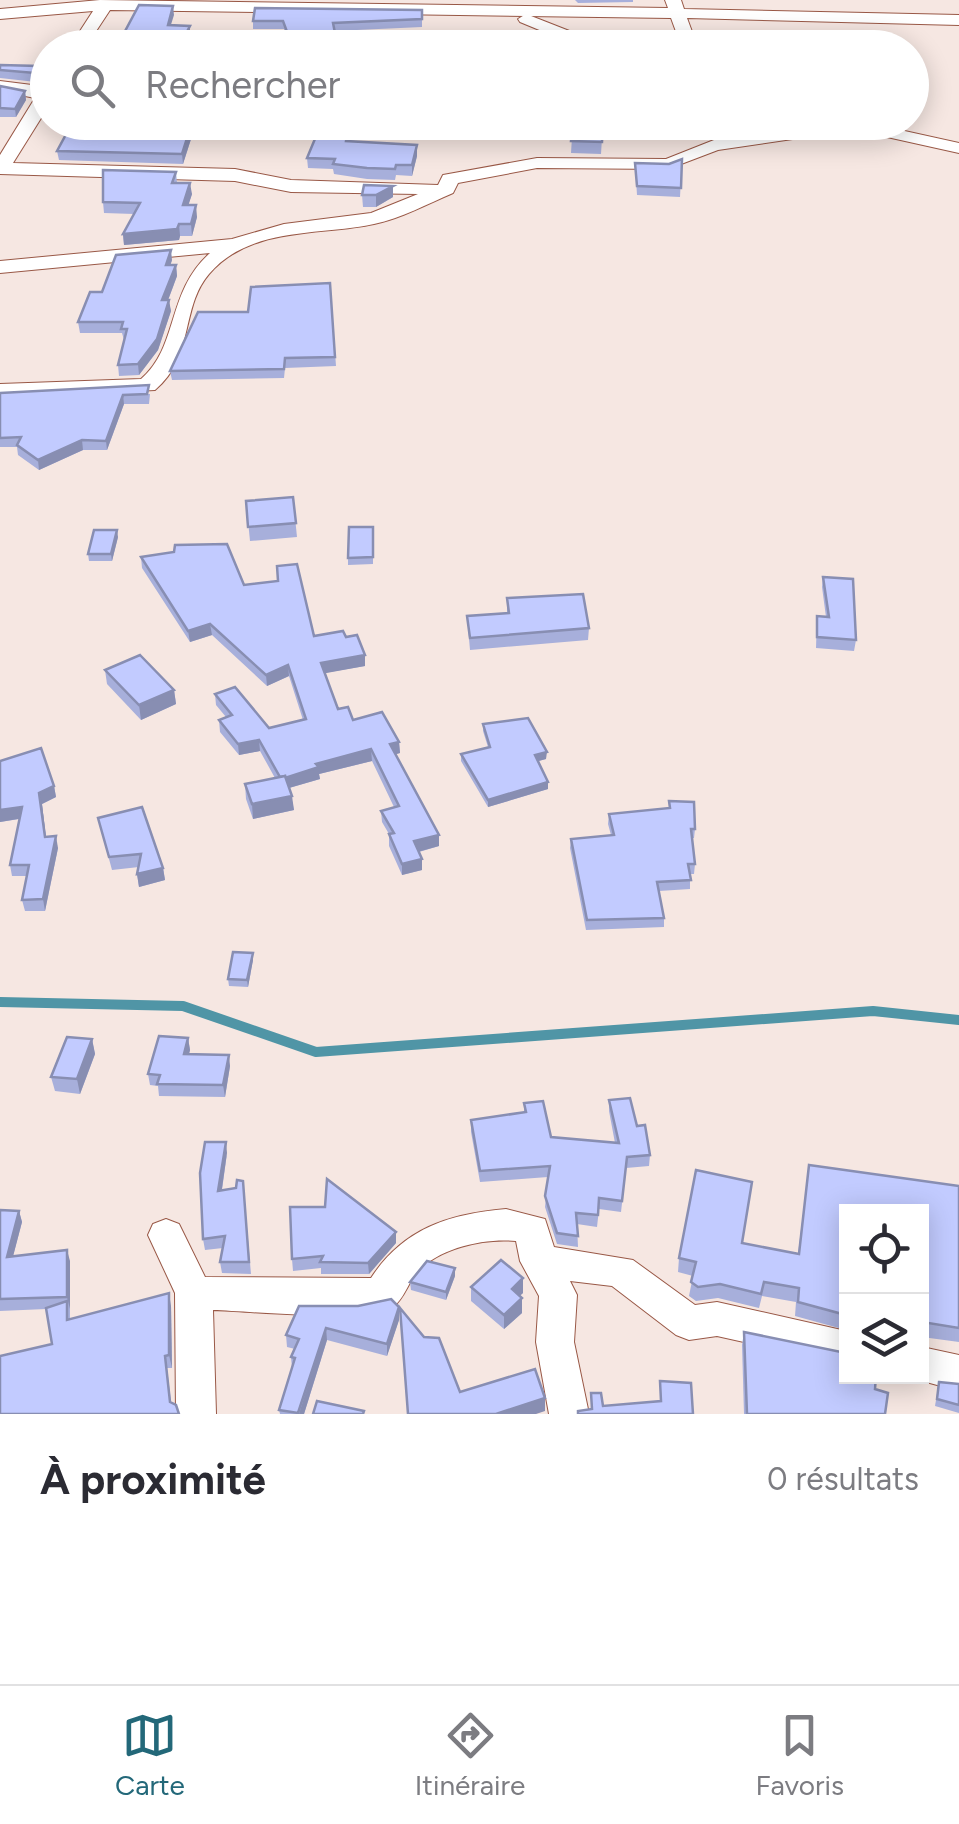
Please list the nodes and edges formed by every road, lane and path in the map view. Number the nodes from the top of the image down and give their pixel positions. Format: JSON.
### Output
{"nodes":[{"id":1,"x":891,"y":0,"type":"edge"},
{"id":2,"x":106,"y":2,"type":"edge"},
{"id":3,"x":338,"y":2,"type":"edge"},
{"id":4,"x":524,"y":6,"type":"edge"},
{"id":5,"x":675,"y":7,"type":"edge"},
{"id":6,"x":912,"y":9,"type":"dead end"},
{"id":7,"x":504,"y":11,"type":"junction"},
{"id":8,"x":0,"y":14,"type":"edge"},
{"id":9,"x":959,"y":20,"type":"edge"},
{"id":10,"x":88,"y":30,"type":"edge"},
{"id":11,"x":553,"y":30,"type":"edge"},
{"id":12,"x":0,"y":86,"type":"edge"},
{"id":13,"x":30,"y":92,"type":"edge"},
{"id":14,"x":30,"y":122,"type":"edge"},
{"id":15,"x":749,"y":140,"type":"edge"},
{"id":16,"x":923,"y":140,"type":"edge"},
{"id":17,"x":959,"y":148,"type":"edge"},
{"id":18,"x":0,"y":169,"type":"edge"},
{"id":19,"x":446,"y":189,"type":"junction"},
{"id":20,"x":241,"y":244,"type":"junction"},
{"id":21,"x":49,"y":263,"type":"junction"},
{"id":22,"x":0,"y":267,"type":"edge"},
{"id":23,"x":0,"y":285,"type":"edge"},
{"id":24,"x":0,"y":391,"type":"edge"},
{"id":25,"x":166,"y":1235,"type":"dead end"},
{"id":26,"x":539,"y":1261,"type":"junction"},
{"id":27,"x":194,"y":1293,"type":"junction"},
{"id":28,"x":839,"y":1346,"type":"edge"},
{"id":29,"x":929,"y":1367,"type":"edge"},
{"id":30,"x":959,"y":1373,"type":"edge"},
{"id":31,"x":196,"y":1414,"type":"edge"},
{"id":32,"x":569,"y":1414,"type":"edge"}],
"edges":[{"from":1,"to":6,"type":"street"},
{"from":2,"to":3,"type":"street"},
{"from":2,"to":8,"type":"street"},
{"from":2,"to":10,"type":"street"},
{"from":3,"to":7,"type":"street"},
{"from":4,"to":5,"type":"street"},
{"from":4,"to":7,"type":"street"},
{"from":5,"to":9,"type":"street"},
{"from":7,"to":11,"type":"street"},
{"from":12,"to":13,"type":"street"},
{"from":14,"to":18,"type":"street"},
{"from":15,"to":19,"type":"street"},
{"from":16,"to":17,"type":"street"},
{"from":18,"to":19,"type":"street"},
{"from":19,"to":20,"type":"street"},
{"from":20,"to":21,"type":"street"},
{"from":20,"to":24,"type":"street"},
{"from":21,"to":22,"type":"street"},
{"from":21,"to":23,"type":"street"},
{"from":25,"to":27,"type":"street"},
{"from":26,"to":27,"type":"street"},
{"from":26,"to":28,"type":"street"},
{"from":26,"to":32,"type":"street"},
{"from":27,"to":31,"type":"street"},
{"from":29,"to":30,"type":"street"}]}
